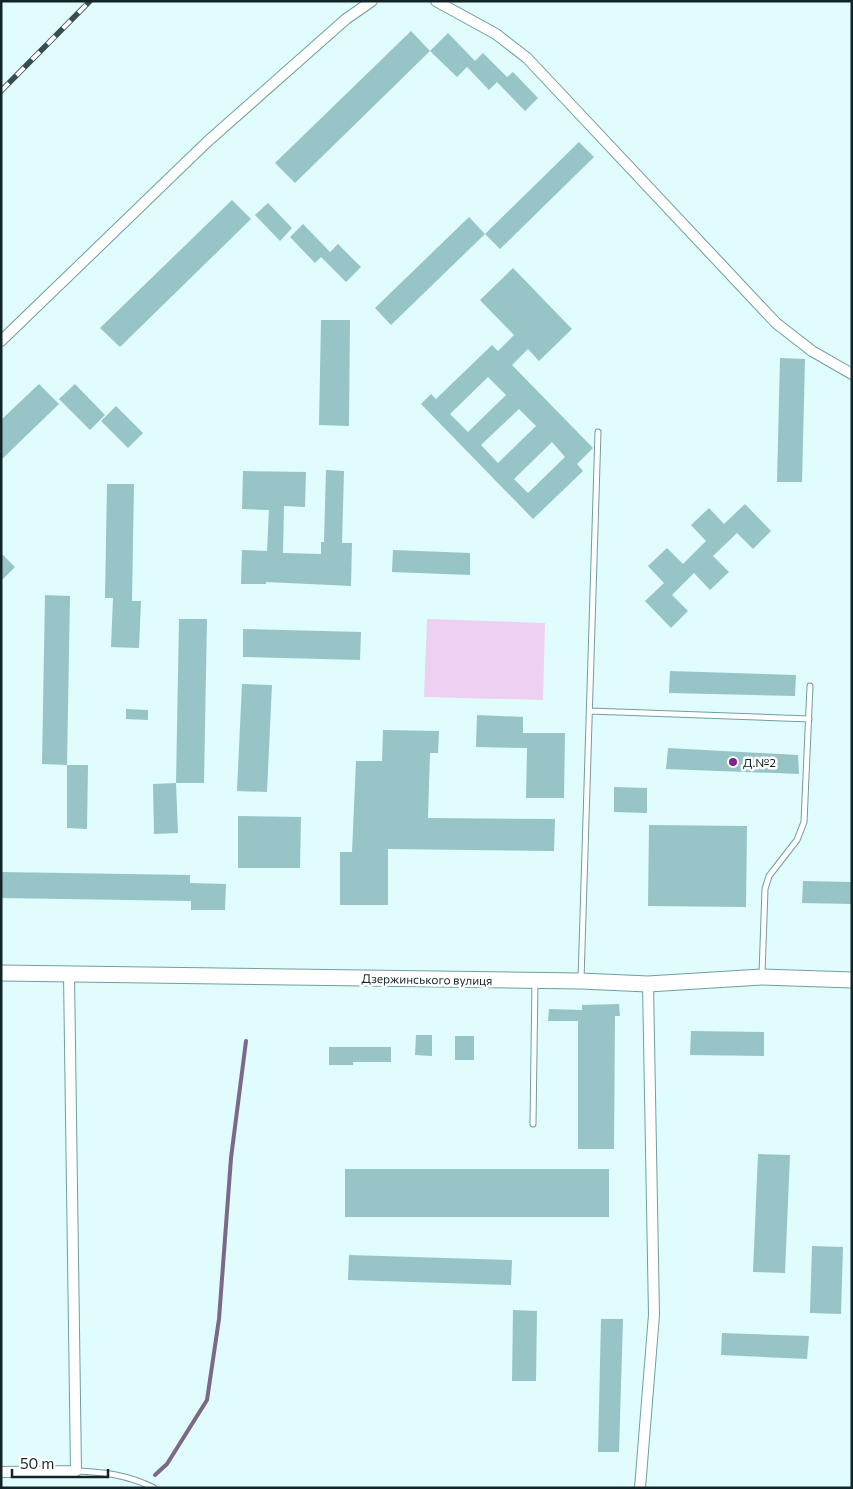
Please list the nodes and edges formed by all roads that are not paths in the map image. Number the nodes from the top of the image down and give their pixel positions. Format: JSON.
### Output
{"nodes":[{"id":1,"x":372,"y":1,"type":"edge"},
{"id":2,"x":436,"y":1,"type":"edge"},
{"id":3,"x":1,"y":342,"type":"edge"},
{"id":4,"x":852,"y":374,"type":"edge"},
{"id":5,"x":598,"y":432,"type":"dead end"},
{"id":6,"x":810,"y":686,"type":"dead end"},
{"id":7,"x":590,"y":711,"type":"junction"},
{"id":8,"x":809,"y":719,"type":"junction"},
{"id":9,"x":1,"y":973,"type":"edge"},
{"id":10,"x":68,"y":974,"type":"junction"},
{"id":11,"x":762,"y":977,"type":"junction"},
{"id":12,"x":535,"y":980,"type":"junction"},
{"id":13,"x":581,"y":980,"type":"junction"},
{"id":14,"x":852,"y":980,"type":"edge"},
{"id":15,"x":648,"y":984,"type":"junction"},
{"id":16,"x":533,"y":1124,"type":"dead end"},
{"id":17,"x":76,"y":1471,"type":"junction"},
{"id":18,"x":1,"y":1472,"type":"edge"},
{"id":19,"x":154,"y":1488,"type":"edge"},
{"id":20,"x":640,"y":1488,"type":"edge"}],
"edges":[{"from":1,"to":3,"type":"street"},
{"from":2,"to":4,"type":"street"},
{"from":5,"to":7,"type":"lane"},
{"from":6,"to":8,"type":"lane"},
{"from":7,"to":8,"type":"lane"},
{"from":7,"to":13,"type":"lane"},
{"from":8,"to":11,"type":"lane"},
{"from":9,"to":10,"type":"main road","name":"Дзержинського вулиця"},
{"from":10,"to":12,"type":"main road","name":"Дзержинського вулиця"},
{"from":10,"to":17,"type":"street"},
{"from":11,"to":14,"type":"main road","name":"Дзержинського вулиця"},
{"from":11,"to":15,"type":"main road","name":"Дзержинського вулиця"},
{"from":12,"to":13,"type":"main road","name":"Дзержинського вулиця"},
{"from":12,"to":16,"type":"lane"},
{"from":13,"to":15,"type":"main road","name":"Дзержинського вулиця"},
{"from":15,"to":20,"type":"street"},
{"from":17,"to":18,"type":"street"},
{"from":17,"to":19,"type":"lane"}]}
